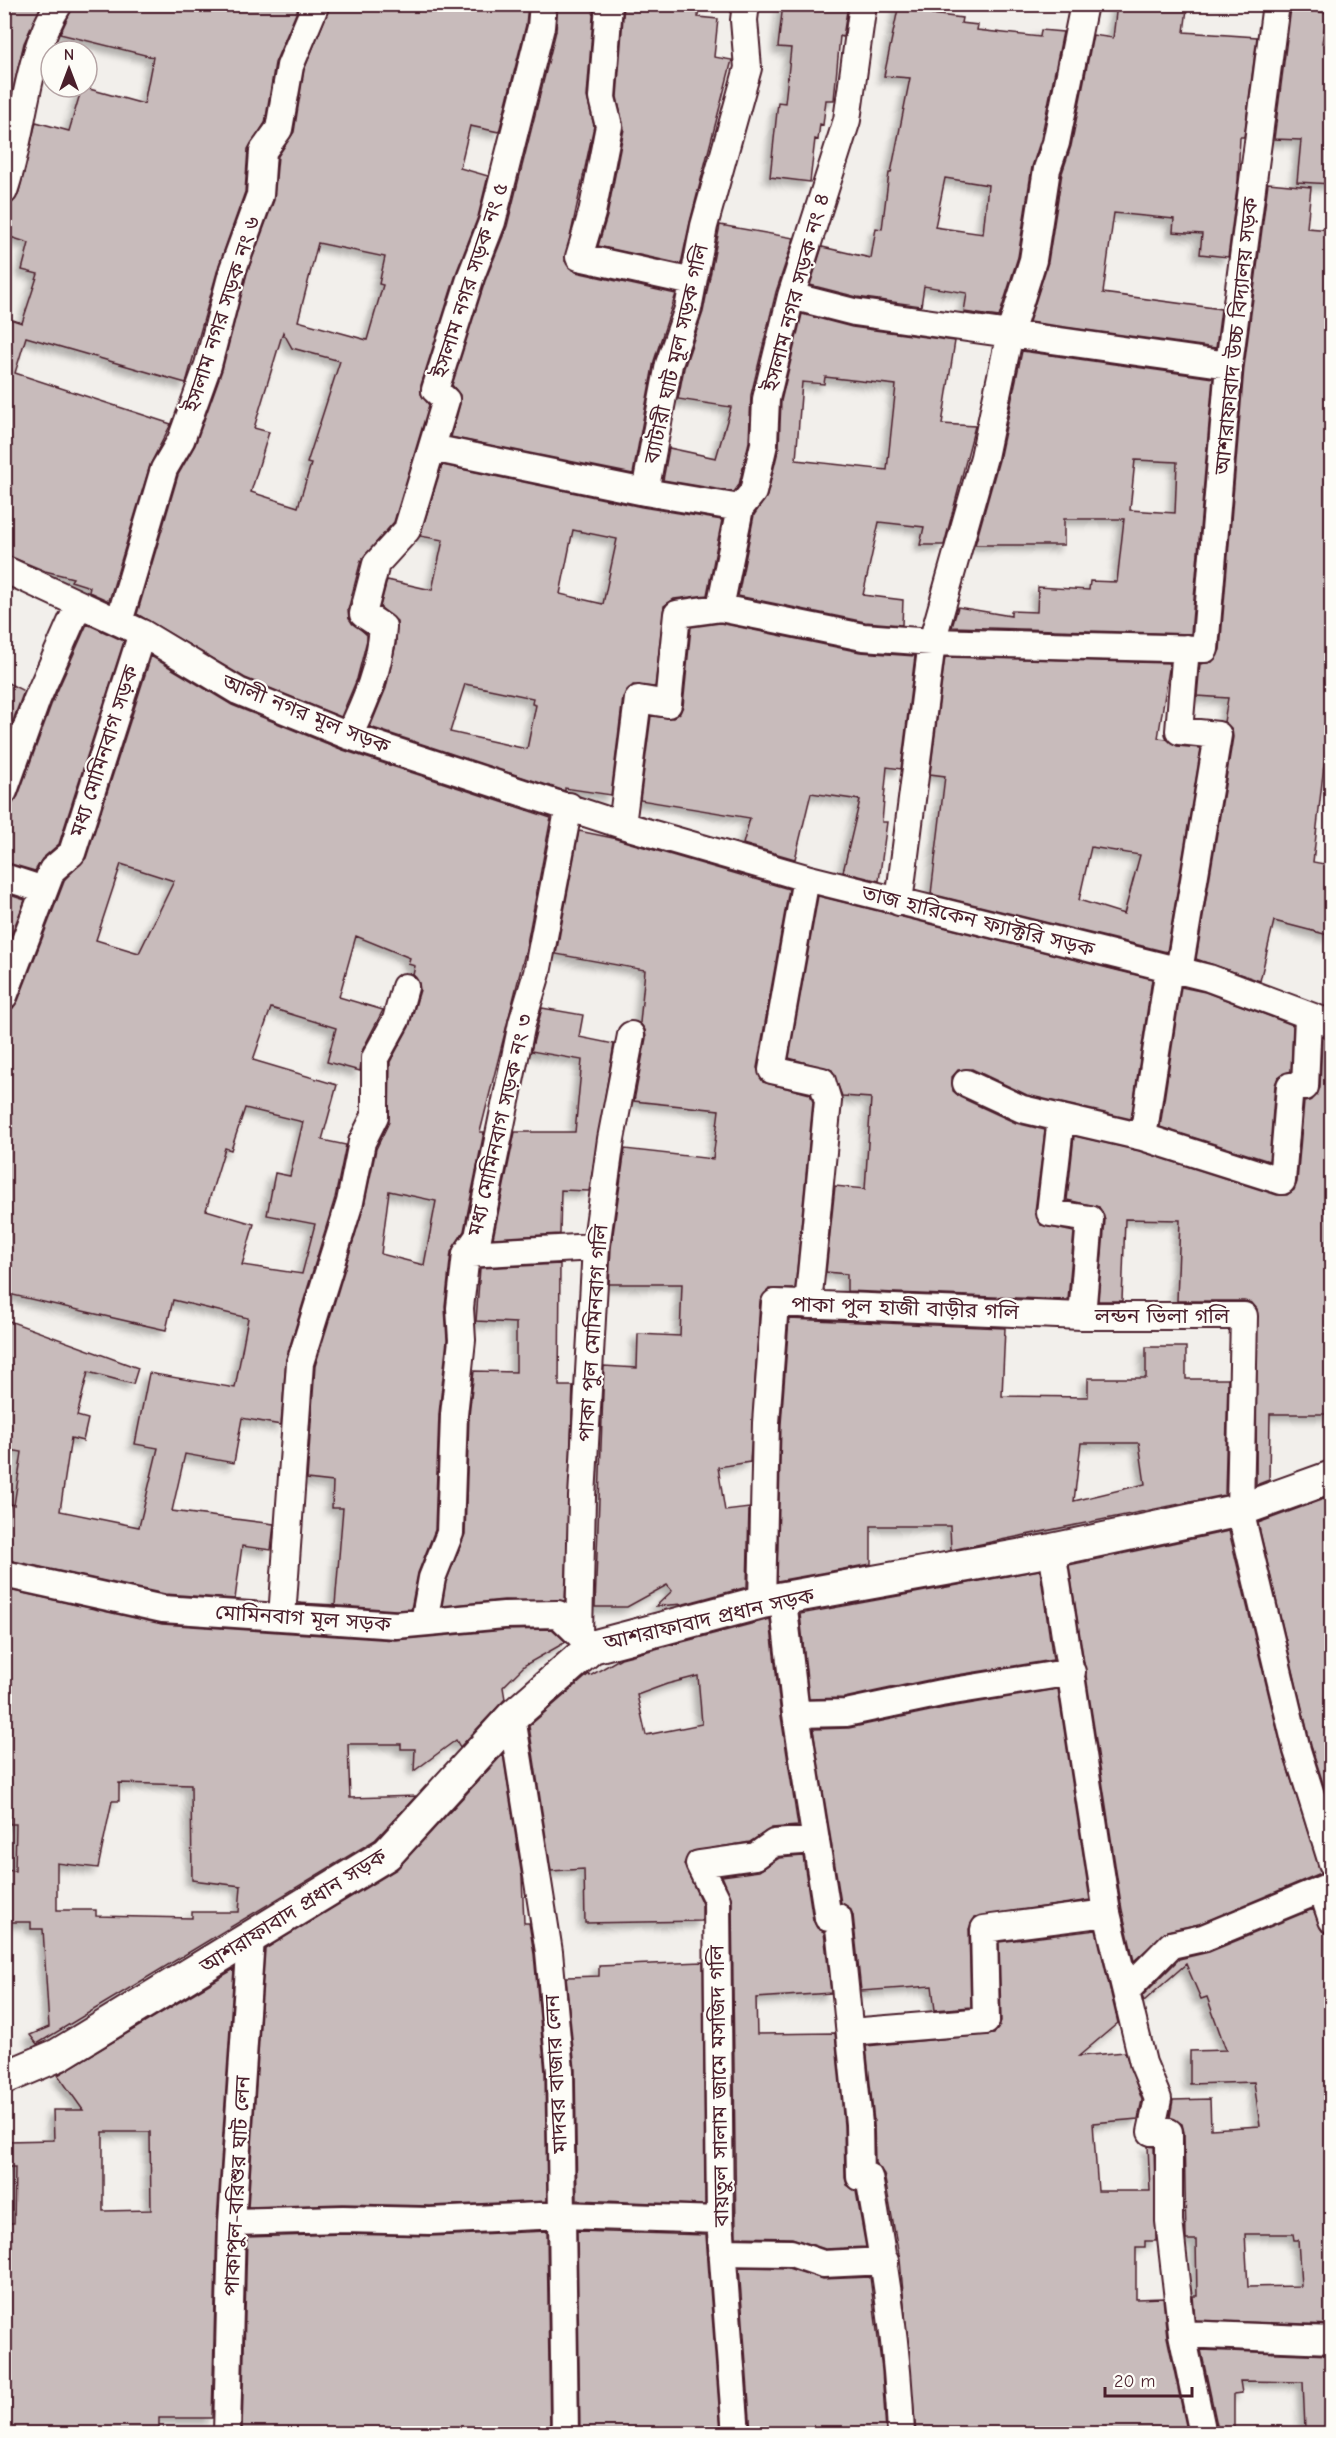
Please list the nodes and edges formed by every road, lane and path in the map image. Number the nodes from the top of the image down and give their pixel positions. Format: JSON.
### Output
{"nodes":[{"id":1,"x":59,"y":4,"type":"edge"},
{"id":2,"x":316,"y":4,"type":"edge"},
{"id":3,"x":543,"y":4,"type":"edge"},
{"id":4,"x":609,"y":4,"type":"edge"},
{"id":5,"x":746,"y":4,"type":"edge"},
{"id":6,"x":863,"y":4,"type":"edge"},
{"id":7,"x":1084,"y":4,"type":"edge"},
{"id":8,"x":1276,"y":4,"type":"edge"},
{"id":9,"x":4,"y":191,"type":"edge"},
{"id":10,"x":693,"y":282,"type":"junction"},
{"id":11,"x":791,"y":296,"type":"junction"},
{"id":12,"x":1010,"y":333,"type":"junction"},
{"id":13,"x":1229,"y":364,"type":"junction"},
{"id":14,"x":432,"y":448,"type":"junction"},
{"id":15,"x":645,"y":492,"type":"junction"},
{"id":16,"x":740,"y":508,"type":"junction"},
{"id":17,"x":6,"y":576,"type":"edge"},
{"id":18,"x":79,"y":604,"type":"junction"},
{"id":19,"x":720,"y":608,"type":"junction"},
{"id":20,"x":119,"y":622,"type":"junction"},
{"id":21,"x":142,"y":633,"type":"junction"},
{"id":22,"x":932,"y":642,"type":"junction"},
{"id":23,"x":1186,"y":648,"type":"junction"},
{"id":24,"x":349,"y":736,"type":"junction"},
{"id":25,"x":4,"y":791,"type":"edge"},
{"id":26,"x":569,"y":806,"type":"junction"},
{"id":27,"x":622,"y":825,"type":"junction"},
{"id":28,"x":4,"y":877,"type":"edge"},
{"id":29,"x":806,"y":878,"type":"junction"},
{"id":30,"x":44,"y":890,"type":"junction"},
{"id":31,"x":898,"y":902,"type":"junction"},
{"id":32,"x":1174,"y":970,"type":"junction"},
{"id":33,"x":405,"y":987,"type":"dead end"},
{"id":34,"x":4,"y":996,"type":"edge"},
{"id":35,"x":1320,"y":1020,"type":"edge"},
{"id":36,"x":631,"y":1035,"type":"dead end"},
{"id":37,"x":966,"y":1083,"type":"dead end"},
{"id":38,"x":1061,"y":1118,"type":"junction"},
{"id":39,"x":1143,"y":1137,"type":"junction"},
{"id":40,"x":596,"y":1247,"type":"junction"},
{"id":41,"x":466,"y":1254,"type":"junction"},
{"id":42,"x":807,"y":1305,"type":"junction"},
{"id":43,"x":1082,"y":1316,"type":"junction"},
{"id":44,"x":1332,"y":1477,"type":"edge"},
{"id":45,"x":1240,"y":1510,"type":"junction"},
{"id":46,"x":1052,"y":1550,"type":"junction"},
{"id":47,"x":4,"y":1574,"type":"edge"},
{"id":48,"x":773,"y":1601,"type":"junction"},
{"id":49,"x":282,"y":1617,"type":"junction"},
{"id":50,"x":424,"y":1622,"type":"junction"},
{"id":51,"x":586,"y":1640,"type":"junction"},
{"id":52,"x":1072,"y":1672,"type":"junction"},
{"id":53,"x":796,"y":1714,"type":"junction"},
{"id":54,"x":512,"y":1717,"type":"junction"},
{"id":55,"x":816,"y":1840,"type":"junction"},
{"id":56,"x":1332,"y":1863,"type":"edge"},
{"id":57,"x":1327,"y":1888,"type":"edge"},
{"id":58,"x":1107,"y":1913,"type":"junction"},
{"id":59,"x":1332,"y":1920,"type":"edge"},
{"id":60,"x":251,"y":1938,"type":"junction"},
{"id":61,"x":1127,"y":1990,"type":"junction"},
{"id":62,"x":850,"y":2032,"type":"junction"},
{"id":63,"x":4,"y":2078,"type":"edge"},
{"id":64,"x":561,"y":2215,"type":"junction"},
{"id":65,"x":720,"y":2220,"type":"junction"},
{"id":66,"x":232,"y":2222,"type":"junction"},
{"id":67,"x":722,"y":2252,"type":"junction"},
{"id":68,"x":885,"y":2261,"type":"junction"},
{"id":69,"x":1182,"y":2334,"type":"junction"},
{"id":70,"x":1332,"y":2340,"type":"edge"},
{"id":71,"x":227,"y":2433,"type":"edge"},
{"id":72,"x":565,"y":2433,"type":"edge"},
{"id":73,"x":736,"y":2433,"type":"edge"},
{"id":74,"x":901,"y":2433,"type":"edge"},
{"id":75,"x":1203,"y":2433,"type":"edge"}],
"edges":[{"from":1,"to":9,"type":"street"},
{"from":2,"to":20,"type":"street","name":"ইসলাম নগর সড়ক নং ৬"},
{"from":3,"to":14,"type":"street","name":"ইসলাম নগর সড়ক নং ৫"},
{"from":4,"to":10,"type":"street"},
{"from":5,"to":10,"type":"street","name":"ব্যাটারী ঘাট মূল সড়ক গলি"},
{"from":6,"to":11,"type":"street","name":"ইসলাম নগর সড়ক নং ৪"},
{"from":7,"to":12,"type":"street"},
{"from":8,"to":13,"type":"street","name":"আশরাফাবাদ উচ্চ বিদ্যালয় সড়ক"},
{"from":10,"to":15,"type":"street","name":"ব্যাটারী ঘাট মূল সড়ক গলি"},
{"from":11,"to":12,"type":"street"},
{"from":11,"to":16,"type":"street","name":"ইসলাম নগর সড়ক নং ৪"},
{"from":12,"to":13,"type":"street"},
{"from":12,"to":22,"type":"street"},
{"from":13,"to":23,"type":"street","name":"আশরাফাবাদ উচ্চ বিদ্যালয় সড়ক"},
{"from":14,"to":15,"type":"street","name":"ব্যাটারী ঘাট মূল সড়ক গলি"},
{"from":14,"to":24,"type":"street","name":"ইসলাম নগর সড়ক নং ৫"},
{"from":15,"to":16,"type":"street"},
{"from":16,"to":19,"type":"street","name":"ইসলাম নগর সড়ক নং ৪"},
{"from":17,"to":18,"type":"street","name":"আলী নগর মূল সড়ক"},
{"from":18,"to":20,"type":"street","name":"আলী নগর মূল সড়ক"},
{"from":18,"to":25,"type":"street"},
{"from":19,"to":22,"type":"street"},
{"from":19,"to":27,"type":"street"},
{"from":20,"to":21,"type":"street","name":"আলী নগর মূল সড়ক"},
{"from":21,"to":24,"type":"street","name":"আলী নগর মূল সড়ক"},
{"from":21,"to":30,"type":"street","name":"মধ্য মোমিনবাগ সড়ক"},
{"from":22,"to":23,"type":"street"},
{"from":22,"to":31,"type":"street"},
{"from":23,"to":32,"type":"street"},
{"from":24,"to":26,"type":"street","name":"আলী নগর মূল সড়ক"},
{"from":26,"to":27,"type":"street","name":"আলী নগর মূল সড়ক"},
{"from":26,"to":41,"type":"street","name":"মধ্য মোমিনবাগ সড়ক নং ৩"},
{"from":27,"to":29,"type":"street","name":"তাজ হারিকেন ফ্যাক্টরি সড়ক"},
{"from":28,"to":30,"type":"street"},
{"from":29,"to":31,"type":"street","name":"তাজ হারিকেন ফ্যাক্টরি সড়ক"},
{"from":29,"to":42,"type":"street"},
{"from":30,"to":34,"type":"street","name":"মধ্য মোমিনবাগ সড়ক"},
{"from":31,"to":32,"type":"street","name":"তাজ হারিকেন ফ্যাক্টরি সড়ক"},
{"from":32,"to":35,"type":"street","name":"তাজ হারিকেন ফ্যাক্টরি সড়ক"},
{"from":32,"to":39,"type":"street"},
{"from":33,"to":49,"type":"street"},
{"from":35,"to":39,"type":"street"},
{"from":36,"to":40,"type":"street","name":"পাকা পুল মোমিনবাগ গলি"},
{"from":37,"to":38,"type":"street"},
{"from":38,"to":39,"type":"street"},
{"from":38,"to":43,"type":"street","name":"লন্ডন ভিলা গলি"},
{"from":40,"to":41,"type":"street"},
{"from":40,"to":51,"type":"street","name":"পাকা পুল মোমিনবাগ গলি"},
{"from":41,"to":50,"type":"street","name":"মধ্য মোমিনবাগ সড়ক নং ৩"},
{"from":42,"to":43,"type":"street","name":"পাকা পুল হাজী বাড়ীর গলি"},
{"from":42,"to":48,"type":"street","name":"পাকা পুল হাজী বাড়ীর গলি"},
{"from":43,"to":45,"type":"street","name":"লন্ডন ভিলা গলি"},
{"from":44,"to":45,"type":"street","name":"আশরাফাবাদ প্রধান সড়ক"},
{"from":45,"to":46,"type":"street","name":"আশরাফাবাদ প্রধান সড়ক"},
{"from":45,"to":56,"type":"street"},
{"from":46,"to":48,"type":"street","name":"আশরাফাবাদ প্রধান সড়ক"},
{"from":46,"to":52,"type":"street"},
{"from":47,"to":49,"type":"street","name":"মোমিনবাগ মূল সড়ক"},
{"from":48,"to":51,"type":"street","name":"আশরাফাবাদ প্রধান সড়ক"},
{"from":48,"to":53,"type":"street"},
{"from":49,"to":50,"type":"street","name":"মোমিনবাগ মূল সড়ক"},
{"from":50,"to":51,"type":"street","name":"মোমিনবাগ মূল সড়ক"},
{"from":51,"to":54,"type":"street","name":"আশরাফাবাদ প্রধান সড়ক"},
{"from":52,"to":53,"type":"street"},
{"from":52,"to":58,"type":"street"},
{"from":53,"to":55,"type":"street"},
{"from":54,"to":60,"type":"street","name":"আশরাফাবাদ প্রধান সড়ক"},
{"from":54,"to":64,"type":"street","name":"মাদবর বাজার লেন"},
{"from":55,"to":62,"type":"street"},
{"from":55,"to":65,"type":"street","name":"বায়তুল সালাম জামে মসজিদ গলি"},
{"from":57,"to":59,"type":"street"},
{"from":57,"to":61,"type":"street"},
{"from":58,"to":61,"type":"street"},
{"from":58,"to":62,"type":"street"},
{"from":60,"to":63,"type":"street","name":"আশরাফাবাদ প্রধান সড়ক"},
{"from":60,"to":66,"type":"street","name":"পাকাপুল-বরিশুর ঘাট লেন"},
{"from":61,"to":69,"type":"street"},
{"from":62,"to":68,"type":"street"},
{"from":64,"to":65,"type":"street"},
{"from":64,"to":66,"type":"street"},
{"from":64,"to":72,"type":"street","name":"মাদবর বাজার লেন"},
{"from":65,"to":67,"type":"street","name":"বায়তুল সালাম জামে মসজিদ গলি"},
{"from":66,"to":71,"type":"street","name":"পাকাপুল-বরিশুর ঘাট লেন"},
{"from":67,"to":68,"type":"street"},
{"from":67,"to":73,"type":"street","name":"বায়তুল সালাম জামে মসজিদ গলি"},
{"from":68,"to":74,"type":"street"},
{"from":69,"to":70,"type":"street"},
{"from":69,"to":75,"type":"street"}]}
